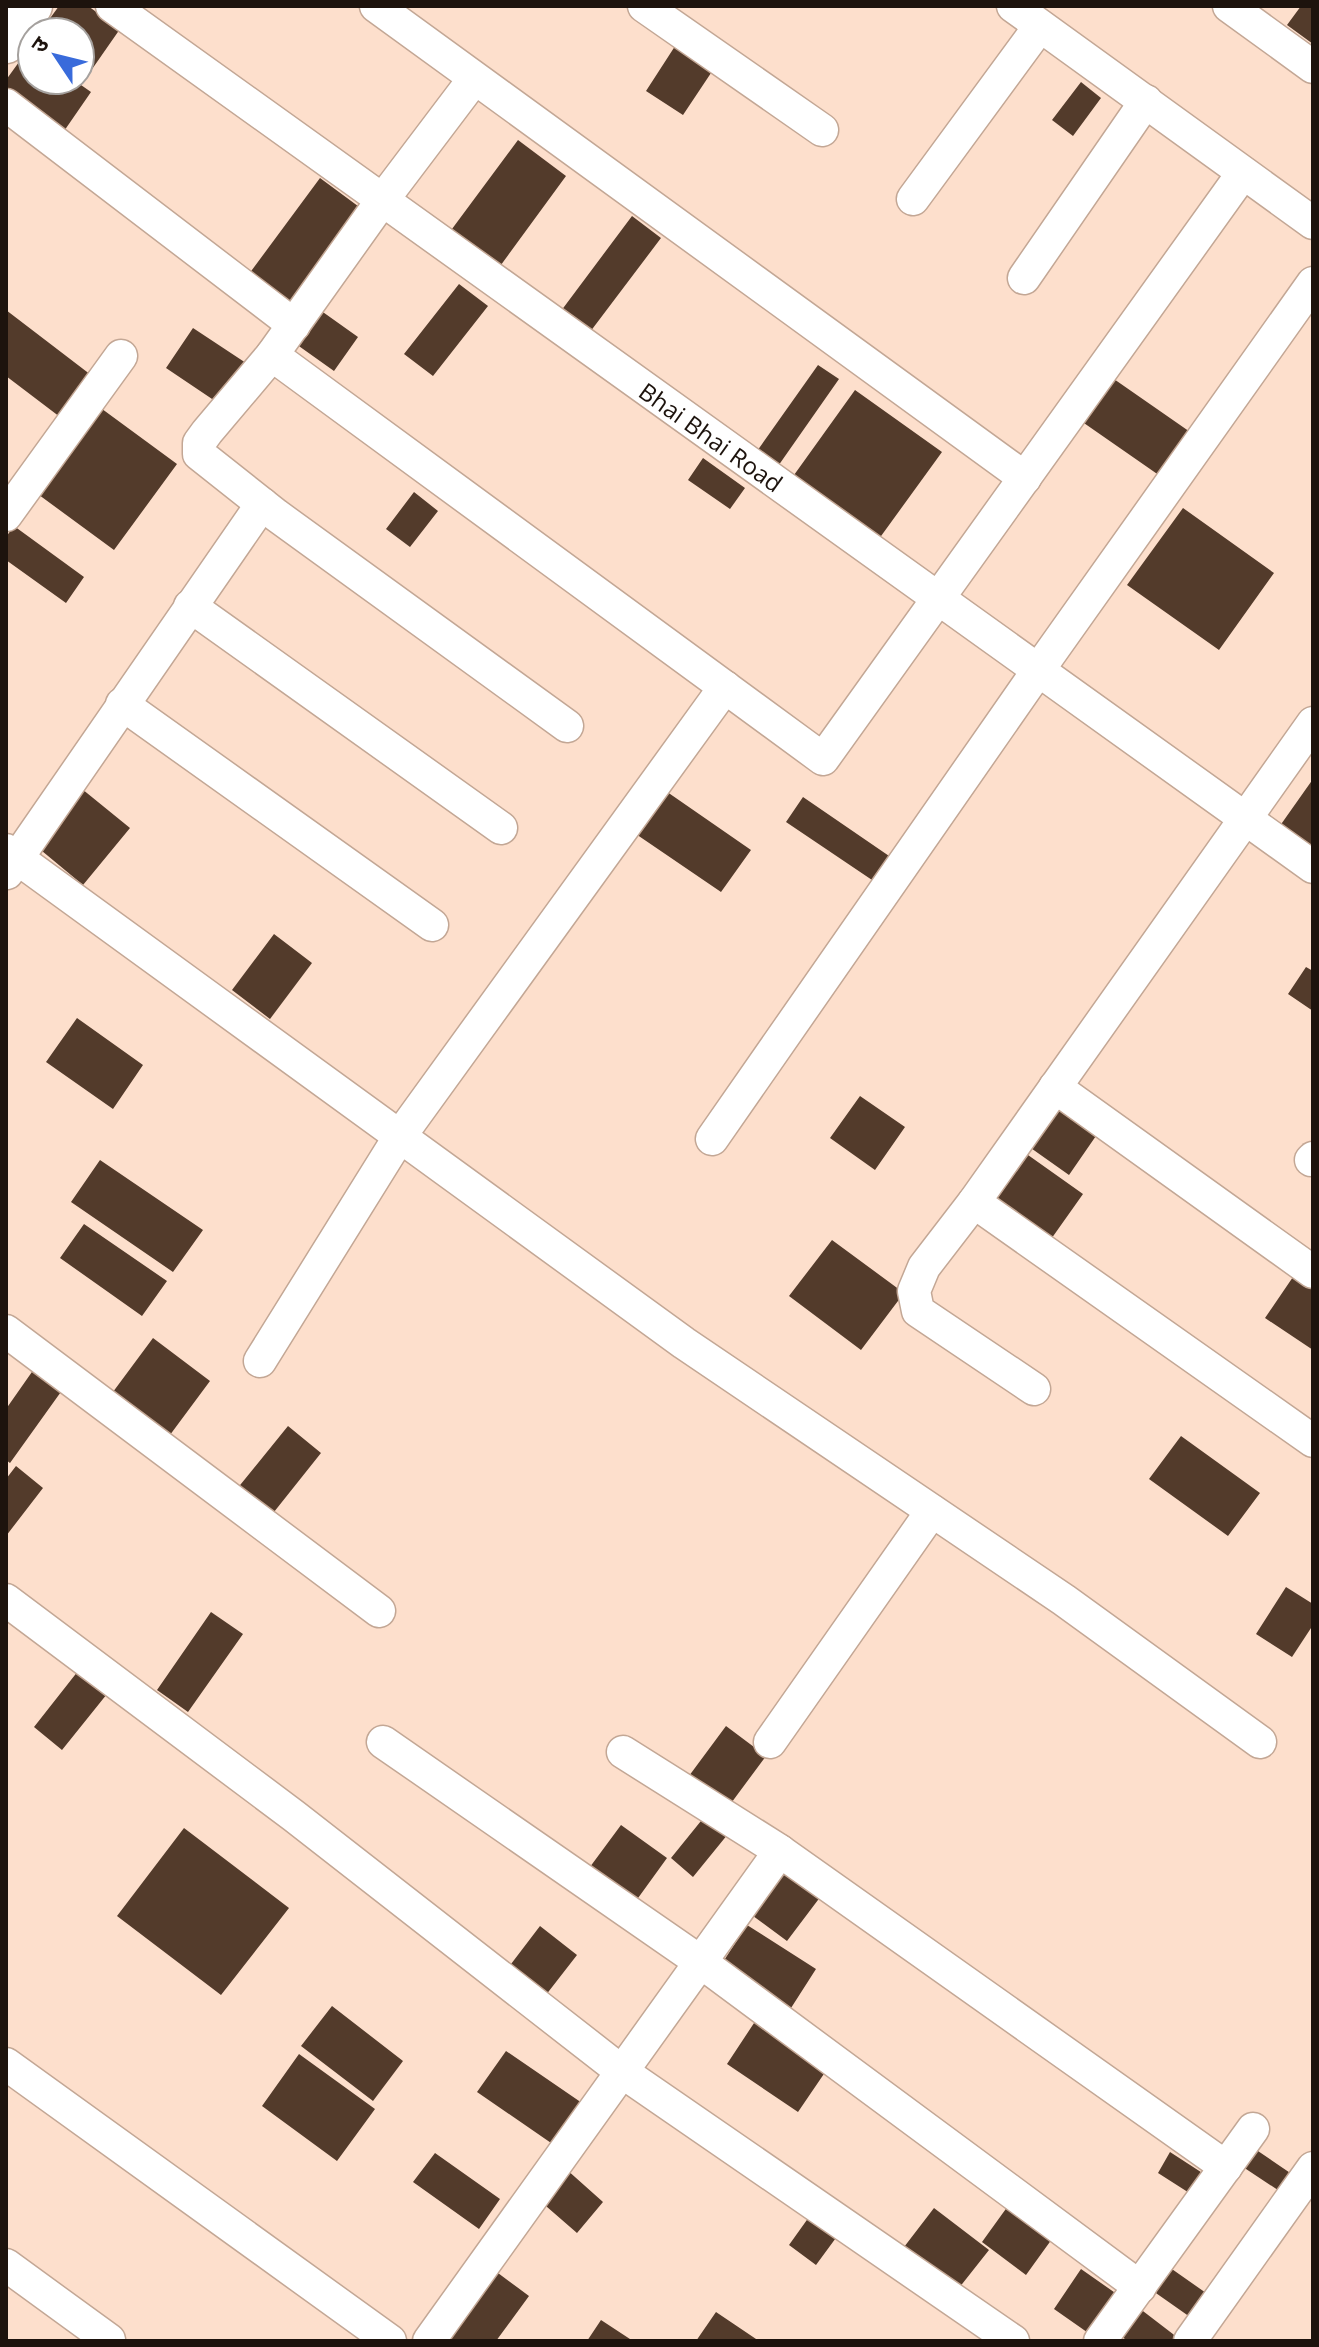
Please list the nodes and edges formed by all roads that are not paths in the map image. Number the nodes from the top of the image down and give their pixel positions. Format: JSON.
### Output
{"nodes":[{"id":1,"x":32,"y":6,"type":"edge"},
{"id":2,"x":112,"y":6,"type":"edge"},
{"id":3,"x":376,"y":6,"type":"edge"},
{"id":4,"x":644,"y":6,"type":"edge"},
{"id":5,"x":1013,"y":6,"type":"edge"},
{"id":6,"x":1229,"y":6,"type":"edge"},
{"id":7,"x":1040,"y":26,"type":"junction"},
{"id":8,"x":6,"y":43,"type":"edge"},
{"id":9,"x":1313,"y":67,"type":"edge"},
{"id":10,"x":474,"y":79,"type":"junction"},
{"id":11,"x":1146,"y":101,"type":"junction"},
{"id":12,"x":6,"y":105,"type":"edge"},
{"id":13,"x":822,"y":130,"type":"dead end"},
{"id":14,"x":1243,"y":173,"type":"junction"},
{"id":15,"x":913,"y":199,"type":"dead end"},
{"id":16,"x":381,"y":202,"type":"junction"},
{"id":17,"x":1313,"y":223,"type":"edge"},
{"id":18,"x":1024,"y":278,"type":"dead end"},
{"id":19,"x":1313,"y":283,"type":"edge"},
{"id":20,"x":294,"y":325,"type":"junction"},
{"id":21,"x":272,"y":355,"type":"junction"},
{"id":22,"x":121,"y":356,"type":"dead end"},
{"id":23,"x":1025,"y":478,"type":"junction"},
{"id":24,"x":262,"y":504,"type":"junction"},
{"id":25,"x":6,"y":515,"type":"edge"},
{"id":26,"x":939,"y":597,"type":"junction"},
{"id":27,"x":190,"y":606,"type":"junction"},
{"id":28,"x":1039,"y":669,"type":"junction"},
{"id":29,"x":725,"y":687,"type":"junction"},
{"id":30,"x":122,"y":704,"type":"junction"},
{"id":31,"x":1313,"y":723,"type":"edge"},
{"id":32,"x":567,"y":726,"type":"dead end"},
{"id":33,"x":1245,"y":818,"type":"junction"},
{"id":34,"x":501,"y":828,"type":"dead end"},
{"id":35,"x":10,"y":861,"type":"edge"},
{"id":36,"x":1313,"y":867,"type":"edge"},
{"id":37,"x":432,"y":925,"type":"dead end"},
{"id":38,"x":1055,"y":1087,"type":"junction"},
{"id":39,"x":400,"y":1136,"type":"junction"},
{"id":40,"x":712,"y":1139,"type":"dead end"},
{"id":41,"x":974,"y":1202,"type":"junction"},
{"id":42,"x":1313,"y":1272,"type":"edge"},
{"id":43,"x":6,"y":1331,"type":"edge"},
{"id":44,"x":260,"y":1361,"type":"dead end"},
{"id":45,"x":1034,"y":1389,"type":"dead end"},
{"id":46,"x":1313,"y":1441,"type":"edge"},
{"id":47,"x":932,"y":1511,"type":"junction"},
{"id":48,"x":6,"y":1600,"type":"edge"},
{"id":49,"x":379,"y":1611,"type":"dead end"},
{"id":50,"x":383,"y":1742,"type":"dead end"},
{"id":51,"x":770,"y":1742,"type":"dead end"},
{"id":52,"x":1260,"y":1742,"type":"dead end"},
{"id":53,"x":623,"y":1752,"type":"dead end"},
{"id":54,"x":780,"y":1851,"type":"junction"},
{"id":55,"x":702,"y":1963,"type":"junction"},
{"id":56,"x":6,"y":2064,"type":"edge"},
{"id":57,"x":621,"y":2071,"type":"junction"},
{"id":58,"x":1253,"y":2129,"type":"dead end"},
{"id":59,"x":1226,"y":2167,"type":"junction"},
{"id":60,"x":1313,"y":2168,"type":"edge"},
{"id":61,"x":6,"y":2265,"type":"edge"},
{"id":62,"x":1140,"y":2287,"type":"junction"},
{"id":63,"x":109,"y":2340,"type":"edge"},
{"id":64,"x":390,"y":2341,"type":"edge"},
{"id":65,"x":429,"y":2341,"type":"edge"},
{"id":66,"x":1013,"y":2341,"type":"edge"},
{"id":67,"x":1100,"y":2341,"type":"edge"},
{"id":68,"x":1190,"y":2341,"type":"edge"}],
"edges":[{"from":1,"to":8,"type":"street"},
{"from":2,"to":16,"type":"street","name":"Bhai Bhai Road"},
{"from":3,"to":10,"type":"street"},
{"from":4,"to":13,"type":"street"},
{"from":5,"to":7,"type":"street"},
{"from":6,"to":9,"type":"street"},
{"from":7,"to":11,"type":"street"},
{"from":7,"to":15,"type":"street"},
{"from":10,"to":16,"type":"street"},
{"from":10,"to":23,"type":"street"},
{"from":11,"to":14,"type":"street"},
{"from":11,"to":18,"type":"street"},
{"from":12,"to":20,"type":"street"},
{"from":14,"to":17,"type":"street"},
{"from":14,"to":23,"type":"street"},
{"from":16,"to":20,"type":"street"},
{"from":16,"to":26,"type":"street","name":"Bhai Bhai Road"},
{"from":19,"to":28,"type":"street"},
{"from":20,"to":21,"type":"street"},
{"from":21,"to":24,"type":"street"},
{"from":21,"to":29,"type":"street"},
{"from":22,"to":25,"type":"street"},
{"from":23,"to":26,"type":"street"},
{"from":24,"to":27,"type":"street"},
{"from":24,"to":32,"type":"street"},
{"from":26,"to":28,"type":"street","name":"Bhai Bhai Road"},
{"from":26,"to":29,"type":"street"},
{"from":27,"to":30,"type":"street"},
{"from":27,"to":34,"type":"street"},
{"from":28,"to":33,"type":"street","name":"Bhai Bhai Road"},
{"from":28,"to":40,"type":"street"},
{"from":29,"to":39,"type":"street"},
{"from":30,"to":35,"type":"street"},
{"from":30,"to":37,"type":"street"},
{"from":31,"to":33,"type":"street"},
{"from":33,"to":36,"type":"street","name":"Bhai Bhai Road"},
{"from":33,"to":38,"type":"street"},
{"from":35,"to":39,"type":"street"},
{"from":38,"to":41,"type":"street"},
{"from":38,"to":42,"type":"street"},
{"from":39,"to":44,"type":"street"},
{"from":39,"to":47,"type":"street"},
{"from":41,"to":45,"type":"street"},
{"from":41,"to":46,"type":"street"},
{"from":43,"to":49,"type":"street"},
{"from":47,"to":51,"type":"street"},
{"from":47,"to":52,"type":"street"},
{"from":48,"to":57,"type":"street"},
{"from":50,"to":55,"type":"street"},
{"from":53,"to":54,"type":"street"},
{"from":54,"to":55,"type":"street"},
{"from":54,"to":59,"type":"street"},
{"from":55,"to":57,"type":"street"},
{"from":55,"to":62,"type":"street"},
{"from":56,"to":64,"type":"street"},
{"from":57,"to":65,"type":"street"},
{"from":57,"to":66,"type":"street"},
{"from":58,"to":59,"type":"street"},
{"from":59,"to":62,"type":"street"},
{"from":60,"to":68,"type":"street"},
{"from":61,"to":63,"type":"street"},
{"from":62,"to":67,"type":"street"}]}
